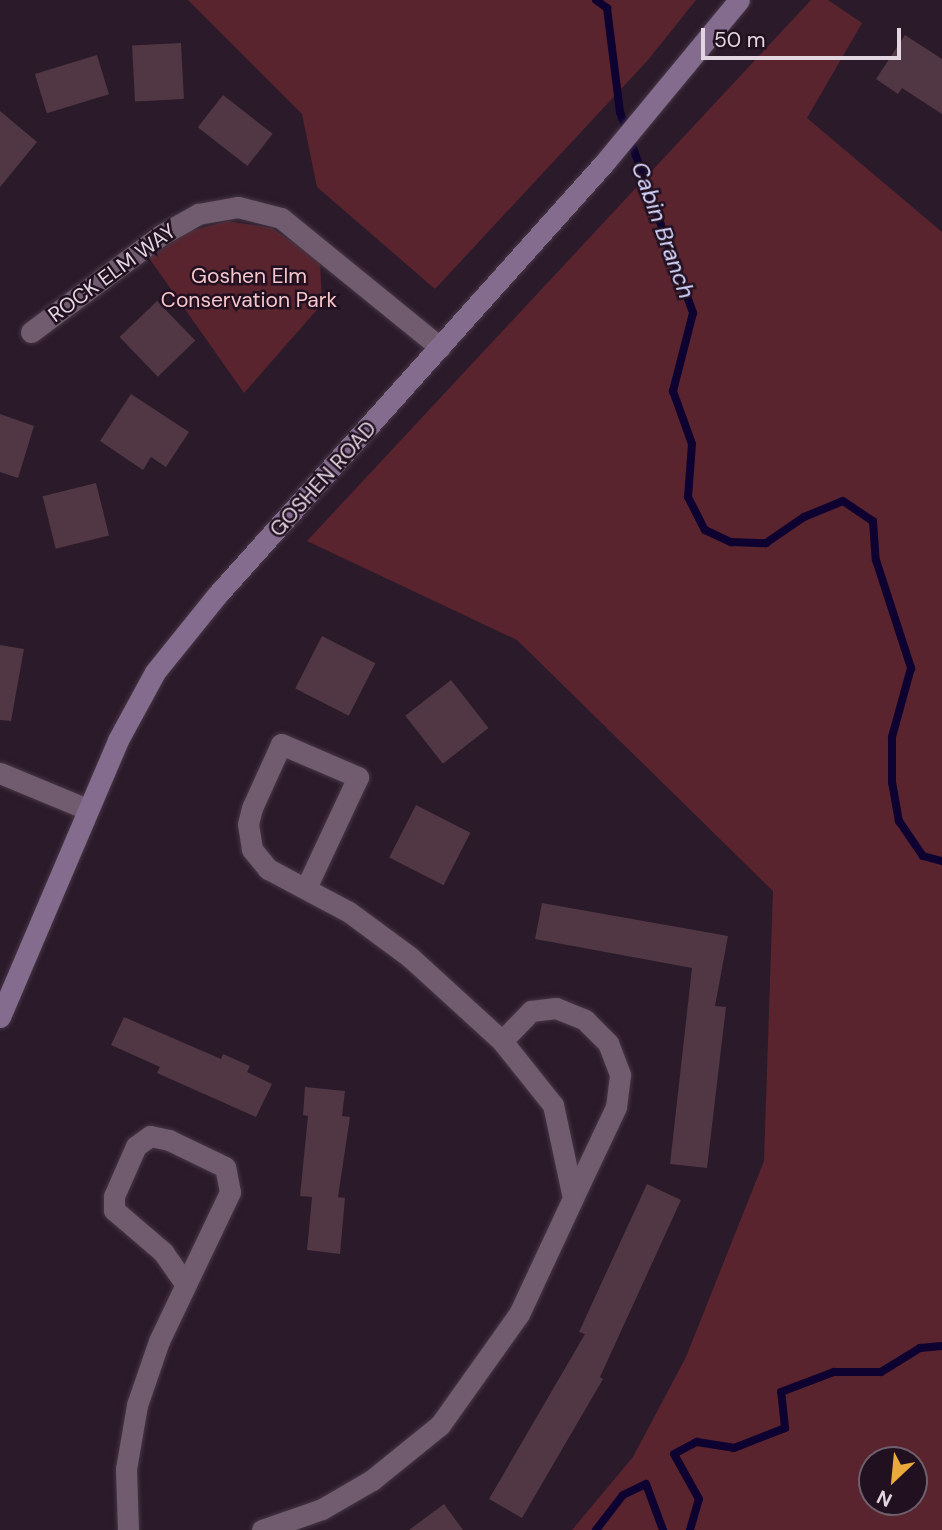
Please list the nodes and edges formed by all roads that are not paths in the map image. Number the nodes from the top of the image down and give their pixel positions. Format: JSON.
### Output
{"nodes":[{"id":1,"x":739,"y":0,"type":"edge"},
{"id":2,"x":31,"y":332,"type":"dead end"},
{"id":3,"x":440,"y":346,"type":"junction"},
{"id":4,"x":0,"y":773,"type":"edge"},
{"id":5,"x":87,"y":809,"type":"junction"},
{"id":6,"x":306,"y":888,"type":"junction"},
{"id":7,"x":0,"y":1017,"type":"edge"},
{"id":8,"x":502,"y":1041,"type":"junction"},
{"id":9,"x":573,"y":1198,"type":"junction"},
{"id":10,"x":185,"y":1284,"type":"junction"},
{"id":11,"x":128,"y":1530,"type":"edge"},
{"id":12,"x":262,"y":1530,"type":"edge"}],
"edges":[{"from":1,"to":3,"type":"street","name":"GOSHEN ROAD"},
{"from":2,"to":3,"type":"street","name":"ROCK ELM WAY"},
{"from":3,"to":5,"type":"street","name":"GOSHEN ROAD"},
{"from":4,"to":5,"type":"street"},
{"from":5,"to":7,"type":"street","name":"GOSHEN ROAD"},
{"from":6,"to":6,"type":"street"},
{"from":6,"to":8,"type":"street"},
{"from":8,"to":9,"type":"street"},
{"from":8,"to":9,"type":"street"},
{"from":9,"to":12,"type":"street"},
{"from":10,"to":10,"type":"street"},
{"from":10,"to":11,"type":"street"}]}
